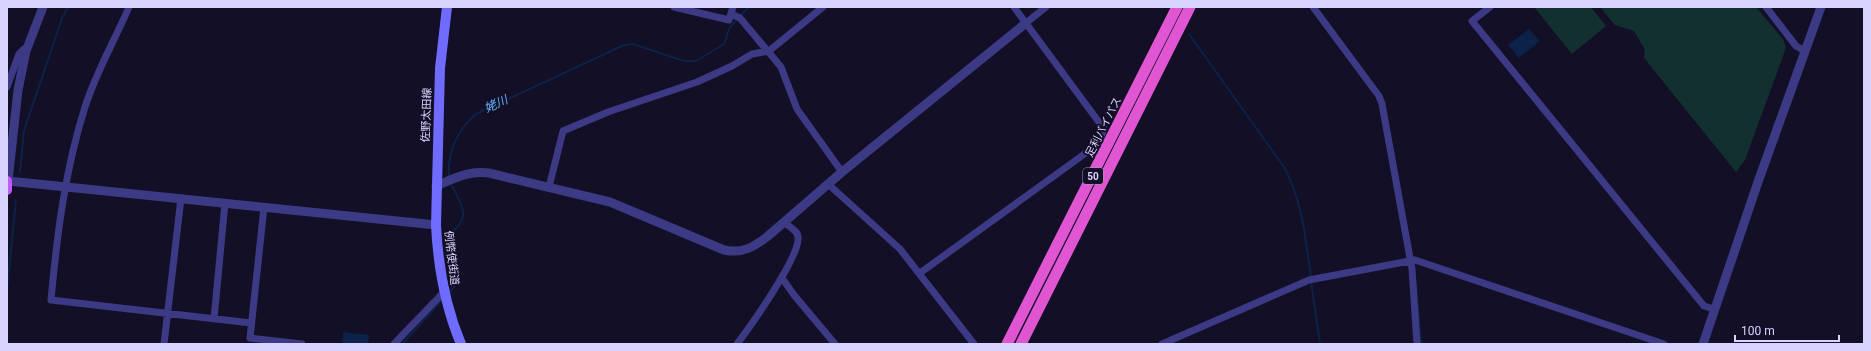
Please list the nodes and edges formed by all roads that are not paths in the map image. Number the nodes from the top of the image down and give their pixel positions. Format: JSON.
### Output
{"nodes":[{"id":1,"x":43,"y":7,"type":"edge"},
{"id":2,"x":129,"y":7,"type":"edge"},
{"id":3,"x":447,"y":7,"type":"edge"},
{"id":4,"x":674,"y":7,"type":"edge"},
{"id":5,"x":823,"y":7,"type":"edge"},
{"id":6,"x":1014,"y":7,"type":"edge"},
{"id":7,"x":1046,"y":7,"type":"edge"},
{"id":8,"x":1177,"y":7,"type":"edge"},
{"id":9,"x":1190,"y":7,"type":"edge"},
{"id":10,"x":1313,"y":7,"type":"edge"},
{"id":11,"x":1490,"y":7,"type":"edge"},
{"id":12,"x":1766,"y":7,"type":"edge"},
{"id":13,"x":1821,"y":7,"type":"edge"},
{"id":14,"x":732,"y":11,"type":"edge"},
{"id":15,"x":1026,"y":23,"type":"junction"},
{"id":16,"x":26,"y":51,"type":"junction"},
{"id":17,"x":1806,"y":51,"type":"junction"},
{"id":18,"x":769,"y":52,"type":"junction"},
{"id":19,"x":7,"y":87,"type":"edge"},
{"id":20,"x":1104,"y":145,"type":"junction"},
{"id":21,"x":842,"y":172,"type":"junction"},
{"id":22,"x":7,"y":184,"type":"edge"},
{"id":23,"x":440,"y":184,"type":"junction"},
{"id":24,"x":828,"y":184,"type":"junction"},
{"id":25,"x":65,"y":187,"type":"junction"},
{"id":26,"x":548,"y":187,"type":"junction"},
{"id":27,"x":181,"y":198,"type":"junction"},
{"id":28,"x":225,"y":203,"type":"junction"},
{"id":29,"x":264,"y":207,"type":"junction"},
{"id":30,"x":784,"y":222,"type":"junction"},
{"id":31,"x":436,"y":225,"type":"junction"},
{"id":32,"x":1410,"y":260,"type":"junction"},
{"id":33,"x":920,"y":273,"type":"junction"},
{"id":34,"x":782,"y":278,"type":"junction"},
{"id":35,"x":445,"y":297,"type":"junction"},
{"id":36,"x":1714,"y":309,"type":"junction"},
{"id":37,"x":168,"y":314,"type":"junction"},
{"id":38,"x":214,"y":319,"type":"junction"},
{"id":39,"x":251,"y":323,"type":"junction"},
{"id":40,"x":164,"y":344,"type":"edge"},
{"id":41,"x":302,"y":344,"type":"edge"},
{"id":42,"x":394,"y":344,"type":"edge"},
{"id":43,"x":461,"y":344,"type":"edge"},
{"id":44,"x":738,"y":344,"type":"edge"},
{"id":45,"x":835,"y":344,"type":"edge"},
{"id":46,"x":974,"y":344,"type":"edge"},
{"id":47,"x":1007,"y":344,"type":"edge"},
{"id":48,"x":1021,"y":344,"type":"edge"},
{"id":49,"x":1162,"y":344,"type":"edge"},
{"id":50,"x":1417,"y":344,"type":"edge"},
{"id":51,"x":1664,"y":344,"type":"edge"},
{"id":52,"x":1702,"y":344,"type":"edge"}],
"edges":[{"from":1,"to":16,"type":"street"},
{"from":2,"to":25,"type":"street"},
{"from":3,"to":23,"type":"main road","name":"佐野太田線"},
{"from":4,"to":14,"type":"street"},
{"from":5,"to":18,"type":"street"},
{"from":6,"to":15,"type":"street"},
{"from":7,"to":15,"type":"street"},
{"from":8,"to":20,"type":"highway","name":"足利バイパス","number":"50"},
{"from":9,"to":48,"type":"highway","name":"足利バイパス","number":"50"},
{"from":10,"to":32,"type":"street"},
{"from":11,"to":36,"type":"street"},
{"from":12,"to":17,"type":"street"},
{"from":13,"to":17,"type":"street"},
{"from":14,"to":18,"type":"street"},
{"from":15,"to":20,"type":"street"},
{"from":15,"to":21,"type":"street"},
{"from":16,"to":19,"type":"street"},
{"from":16,"to":22,"type":"street"},
{"from":17,"to":36,"type":"street"},
{"from":18,"to":21,"type":"street"},
{"from":18,"to":26,"type":"street"},
{"from":20,"to":33,"type":"street"},
{"from":20,"to":47,"type":"highway","name":"足利バイパス","number":"50"},
{"from":21,"to":24,"type":"street"},
{"from":22,"to":25,"type":"street"},
{"from":23,"to":26,"type":"street"},
{"from":23,"to":31,"type":"main road","name":"佐野太田線"},
{"from":24,"to":30,"type":"street"},
{"from":24,"to":33,"type":"street"},
{"from":25,"to":27,"type":"street"},
{"from":25,"to":37,"type":"street"},
{"from":26,"to":30,"type":"street"},
{"from":27,"to":28,"type":"street"},
{"from":27,"to":37,"type":"street"},
{"from":28,"to":29,"type":"street"},
{"from":28,"to":38,"type":"street"},
{"from":29,"to":31,"type":"street"},
{"from":29,"to":39,"type":"street"},
{"from":30,"to":34,"type":"street"},
{"from":31,"to":35,"type":"main road","name":"例幣使街道"},
{"from":32,"to":49,"type":"street"},
{"from":32,"to":50,"type":"street"},
{"from":32,"to":51,"type":"street"},
{"from":33,"to":46,"type":"street"},
{"from":34,"to":44,"type":"street"},
{"from":34,"to":45,"type":"street"},
{"from":35,"to":42,"type":"street"},
{"from":35,"to":43,"type":"main road","name":"例幣使街道"},
{"from":36,"to":52,"type":"street"},
{"from":37,"to":38,"type":"street"},
{"from":37,"to":40,"type":"street"},
{"from":38,"to":39,"type":"street"},
{"from":39,"to":41,"type":"street"}]}
